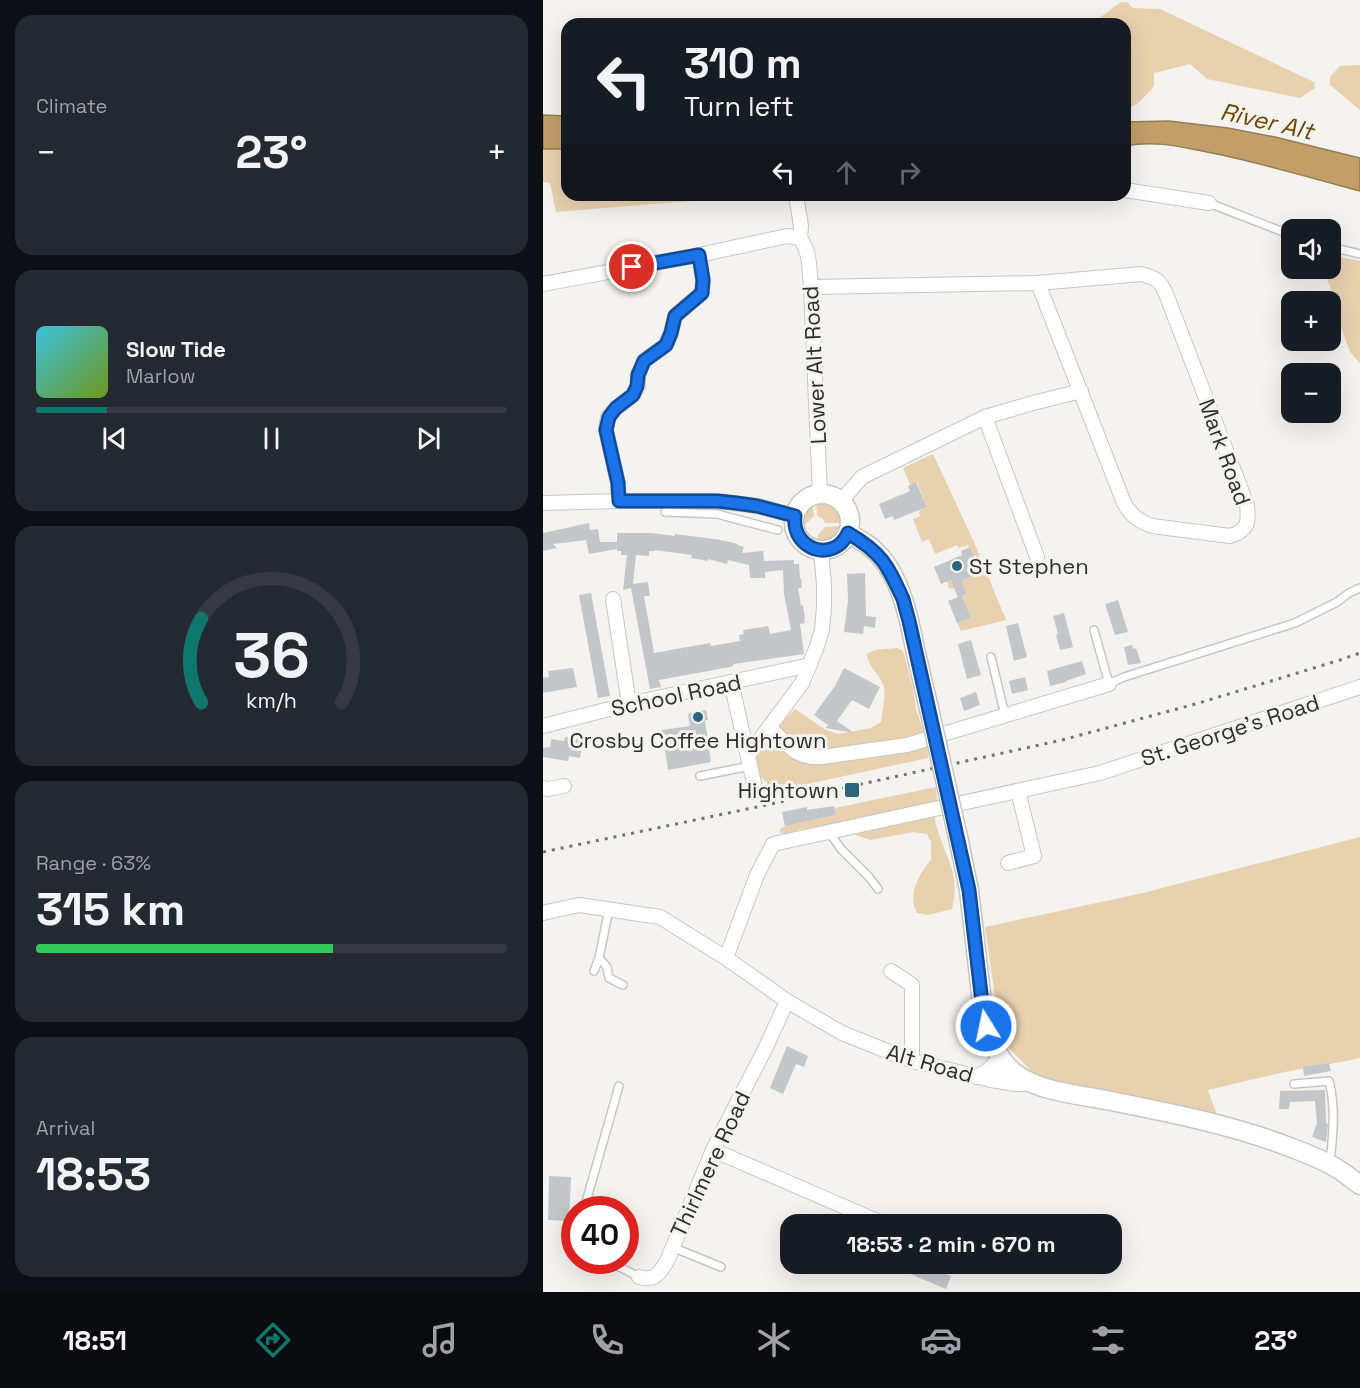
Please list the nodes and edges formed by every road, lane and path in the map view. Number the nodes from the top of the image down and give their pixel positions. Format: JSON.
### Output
{"nodes":[{"id":1,"x":1131,"y":191,"type":"edge"},
{"id":2,"x":797,"y":201,"type":"edge"},
{"id":3,"x":1209,"y":203,"type":"joint"},
{"id":4,"x":1281,"y":231,"type":"edge"},
{"id":5,"x":800,"y":238,"type":"junction"},
{"id":6,"x":1341,"y":249,"type":"edge"},
{"id":7,"x":1360,"y":254,"type":"edge"},
{"id":8,"x":699,"y":255,"type":"junction"},
{"id":9,"x":1038,"y":283,"type":"junction"},
{"id":10,"x":543,"y":284,"type":"edge"},
{"id":11,"x":811,"y":287,"type":"junction"},
{"id":12,"x":1081,"y":391,"type":"junction"},
{"id":13,"x":985,"y":417,"type":"junction"},
{"id":14,"x":820,"y":494,"type":"junction"},
{"id":15,"x":619,"y":501,"type":"junction"},
{"id":16,"x":841,"y":501,"type":"junction"},
{"id":17,"x":543,"y":503,"type":"edge"},
{"id":18,"x":717,"y":508,"type":"junction"},
{"id":19,"x":665,"y":512,"type":"dead end"},
{"id":20,"x":795,"y":516,"type":"junction"},
{"id":21,"x":779,"y":530,"type":"dead end"},
{"id":22,"x":848,"y":533,"type":"junction"},
{"id":23,"x":821,"y":550,"type":"junction"},
{"id":24,"x":1037,"y":557,"type":"dead end"},
{"id":25,"x":1360,"y":588,"type":"edge"},
{"id":26,"x":613,"y":598,"type":"dead end"},
{"id":27,"x":1094,"y":630,"type":"dead end"},
{"id":28,"x":991,"y":657,"type":"dead end"},
{"id":29,"x":810,"y":665,"type":"junction"},
{"id":30,"x":732,"y":682,"type":"junction"},
{"id":31,"x":1109,"y":684,"type":"junction"},
{"id":32,"x":1360,"y":687,"type":"edge"},
{"id":33,"x":629,"y":704,"type":"junction"},
{"id":34,"x":1005,"y":715,"type":"junction"},
{"id":35,"x":543,"y":726,"type":"edge"},
{"id":36,"x":769,"y":727,"type":"junction"},
{"id":37,"x":750,"y":760,"type":"junction"},
{"id":38,"x":700,"y":776,"type":"dead end"},
{"id":39,"x":754,"y":783,"type":"dead end"},
{"id":40,"x":564,"y":786,"type":"dead end"},
{"id":41,"x":543,"y":788,"type":"edge"},
{"id":42,"x":1018,"y":791,"type":"junction"},
{"id":43,"x":829,"y":832,"type":"junction"},
{"id":44,"x":1008,"y":863,"type":"dead end"},
{"id":45,"x":878,"y":889,"type":"dead end"},
{"id":46,"x":609,"y":909,"type":"junction"},
{"id":47,"x":543,"y":913,"type":"edge"},
{"id":48,"x":599,"y":958,"type":"junction"},
{"id":49,"x":726,"y":958,"type":"junction"},
{"id":50,"x":594,"y":970,"type":"dead end"},
{"id":51,"x":891,"y":971,"type":"dead end"},
{"id":52,"x":623,"y":985,"type":"dead end"},
{"id":53,"x":787,"y":1001,"type":"junction"},
{"id":54,"x":912,"y":1061,"type":"junction"},
{"id":55,"x":1004,"y":1062,"type":"junction"},
{"id":56,"x":976,"y":1077,"type":"junction"},
{"id":57,"x":991,"y":1080,"type":"junction"},
{"id":58,"x":1033,"y":1084,"type":"junction"},
{"id":59,"x":1294,"y":1084,"type":"dead end"},
{"id":60,"x":619,"y":1086,"type":"dead end"},
{"id":61,"x":713,"y":1150,"type":"junction"},
{"id":62,"x":1329,"y":1165,"type":"junction"},
{"id":63,"x":1360,"y":1185,"type":"edge"},
{"id":64,"x":588,"y":1196,"type":"edge"},
{"id":65,"x":861,"y":1214,"type":"edge"},
{"id":66,"x":672,"y":1247,"type":"junction"},
{"id":67,"x":721,"y":1267,"type":"dead end"},
{"id":68,"x":633,"y":1274,"type":"edge"},
{"id":69,"x":639,"y":1277,"type":"joint"}],
"edges":[{"from":1,"to":3,"type":"street"},
{"from":2,"to":5,"type":"street","name":"Lower Alt Road"},
{"from":3,"to":4,"type":"lane"},
{"from":5,"to":8,"type":"street"},
{"from":5,"to":11,"type":"street","name":"Lower Alt Road"},
{"from":6,"to":7,"type":"lane"},
{"from":8,"to":10,"type":"street"},
{"from":8,"to":15,"type":"street"},
{"from":9,"to":11,"type":"street","name":"Mark Road"},
{"from":9,"to":12,"type":"street","name":"Mark Road"},
{"from":9,"to":12,"type":"street","name":"Mark Road"},
{"from":11,"to":14,"type":"street","name":"Lower Alt Road"},
{"from":12,"to":13,"type":"street"},
{"from":13,"to":16,"type":"street"},
{"from":13,"to":24,"type":"street"},
{"from":14,"to":16,"type":"street"},
{"from":14,"to":20,"type":"street"},
{"from":15,"to":17,"type":"street"},
{"from":15,"to":18,"type":"street"},
{"from":16,"to":22,"type":"street"},
{"from":18,"to":19,"type":"lane"},
{"from":18,"to":20,"type":"street"},
{"from":18,"to":21,"type":"lane"},
{"from":20,"to":23,"type":"street"},
{"from":22,"to":23,"type":"street"},
{"from":22,"to":55,"type":"street","bridge":true},
{"from":23,"to":29,"type":"street"},
{"from":25,"to":31,"type":"lane"},
{"from":26,"to":33,"type":"street"},
{"from":27,"to":31,"type":"lane"},
{"from":28,"to":34,"type":"lane"},
{"from":29,"to":30,"type":"street","name":"School Road"},
{"from":29,"to":36,"type":"street"},
{"from":30,"to":33,"type":"street","name":"School Road"},
{"from":30,"to":37,"type":"street"},
{"from":31,"to":34,"type":"street"},
{"from":32,"to":42,"type":"street","name":"St. George's Road"},
{"from":33,"to":35,"type":"street","name":"School Road"},
{"from":34,"to":36,"type":"street"},
{"from":36,"to":37,"type":"street"},
{"from":37,"to":38,"type":"lane"},
{"from":37,"to":39,"type":"street"},
{"from":40,"to":41,"type":"street"},
{"from":42,"to":43,"type":"street","name":"St. George's Road"},
{"from":42,"to":44,"type":"street"},
{"from":43,"to":45,"type":"lane"},
{"from":43,"to":49,"type":"street","name":"St. George's Road"},
{"from":46,"to":47,"type":"street","name":"Alt Road"},
{"from":46,"to":48,"type":"lane"},
{"from":46,"to":49,"type":"street","name":"Alt Road"},
{"from":48,"to":50,"type":"lane"},
{"from":48,"to":52,"type":"lane"},
{"from":49,"to":53,"type":"street","name":"Alt Road"},
{"from":51,"to":54,"type":"street"},
{"from":53,"to":54,"type":"street","name":"Alt Road"},
{"from":53,"to":61,"type":"street","name":"Thirlmere Road"},
{"from":54,"to":56,"type":"street","name":"Alt Road"},
{"from":55,"to":56,"type":"street"},
{"from":55,"to":57,"type":"street","name":"Alt Road"},
{"from":55,"to":58,"type":"street","name":"Alt Road"},
{"from":56,"to":57,"type":"street","name":"Alt Road"},
{"from":57,"to":58,"type":"street"},
{"from":58,"to":62,"type":"street","name":"Alt Road"},
{"from":59,"to":62,"type":"lane"},
{"from":60,"to":64,"type":"lane"},
{"from":61,"to":65,"type":"street"},
{"from":61,"to":66,"type":"street","name":"Thirlmere Road"},
{"from":62,"to":63,"type":"street","name":"Alt Road"},
{"from":66,"to":67,"type":"lane"},
{"from":66,"to":69,"type":"street","name":"Thirlmere Road"},
{"from":68,"to":69,"type":"lane","name":"Thirlmere Road"}]}
